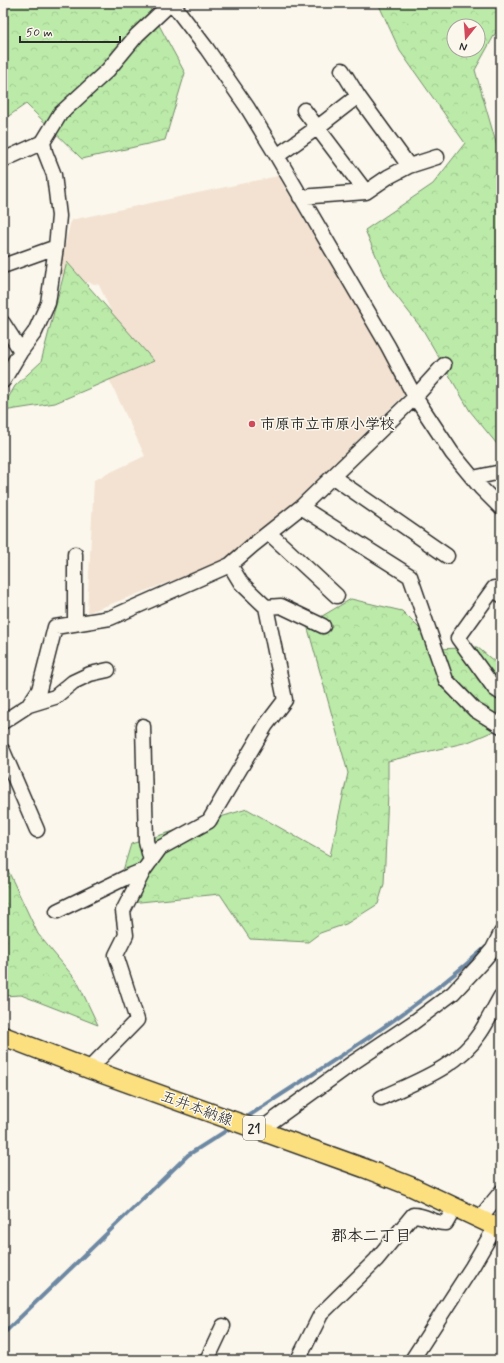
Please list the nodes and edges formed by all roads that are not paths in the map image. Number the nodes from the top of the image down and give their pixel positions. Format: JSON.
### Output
{"nodes":[{"id":1,"x":171,"y":3,"type":"edge"},
{"id":2,"x":342,"y":70,"type":"dead end"},
{"id":3,"x":358,"y":96,"type":"junction"},
{"id":4,"x":304,"y":110,"type":"dead end"},
{"id":5,"x":318,"y":127,"type":"junction"},
{"id":6,"x":43,"y":142,"type":"junction"},
{"id":7,"x":277,"y":156,"type":"junction"},
{"id":8,"x":437,"y":157,"type":"dead end"},
{"id":9,"x":3,"y":160,"type":"edge"},
{"id":10,"x":409,"y":166,"type":"junction"},
{"id":11,"x":366,"y":192,"type":"junction"},
{"id":12,"x":300,"y":197,"type":"junction"},
{"id":13,"x":56,"y":248,"type":"junction"},
{"id":14,"x":3,"y":266,"type":"edge"},
{"id":15,"x":3,"y":323,"type":"edge"},
{"id":16,"x":21,"y":351,"type":"junction"},
{"id":17,"x":444,"y":365,"type":"dead end"},
{"id":18,"x":3,"y":381,"type":"edge"},
{"id":19,"x":415,"y":397,"type":"junction"},
{"id":20,"x":501,"y":472,"type":"edge"},
{"id":21,"x":333,"y":477,"type":"junction"},
{"id":22,"x":473,"y":478,"type":"junction"},
{"id":23,"x":302,"y":507,"type":"junction"},
{"id":24,"x":501,"y":508,"type":"edge"},
{"id":25,"x":269,"y":533,"type":"junction"},
{"id":26,"x":75,"y":554,"type":"dead end"},
{"id":27,"x":447,"y":556,"type":"dead end"},
{"id":28,"x":230,"y":565,"type":"junction"},
{"id":29,"x":501,"y":595,"type":"edge"},
{"id":30,"x":337,"y":596,"type":"dead end"},
{"id":31,"x":266,"y":607,"type":"junction"},
{"id":32,"x":76,"y":624,"type":"junction"},
{"id":33,"x":323,"y":626,"type":"dead end"},
{"id":34,"x":108,"y":670,"type":"dead end"},
{"id":35,"x":501,"y":693,"type":"edge"},
{"id":36,"x":29,"y":705,"type":"junction"},
{"id":37,"x":3,"y":722,"type":"edge"},
{"id":38,"x":143,"y":726,"type":"dead end"},
{"id":39,"x":501,"y":726,"type":"edge"},
{"id":40,"x":3,"y":751,"type":"edge"},
{"id":41,"x":37,"y":830,"type":"dead end"},
{"id":42,"x":148,"y":865,"type":"junction"},
{"id":43,"x":57,"y":911,"type":"dead end"},
{"id":44,"x":501,"y":933,"type":"edge"},
{"id":45,"x":501,"y":996,"type":"edge"},
{"id":46,"x":3,"y":1036,"type":"edge"},
{"id":47,"x":89,"y":1069,"type":"junction"},
{"id":48,"x":381,"y":1098,"type":"dead end"},
{"id":49,"x":260,"y":1130,"type":"junction"},
{"id":50,"x":501,"y":1192,"type":"edge"},
{"id":51,"x":455,"y":1207,"type":"junction"},
{"id":52,"x":479,"y":1219,"type":"junction"},
{"id":53,"x":498,"y":1228,"type":"edge"},
{"id":54,"x":224,"y":1326,"type":"dead end"},
{"id":55,"x":207,"y":1360,"type":"edge"},
{"id":56,"x":298,"y":1360,"type":"edge"},
{"id":57,"x":412,"y":1360,"type":"edge"}],
"edges":[{"from":1,"to":6,"type":"street"},
{"from":1,"to":7,"type":"street"},
{"from":2,"to":3,"type":"street"},
{"from":3,"to":5,"type":"street"},
{"from":3,"to":10,"type":"street"},
{"from":4,"to":5,"type":"street"},
{"from":5,"to":7,"type":"street"},
{"from":5,"to":11,"type":"street"},
{"from":6,"to":9,"type":"street"},
{"from":6,"to":13,"type":"street"},
{"from":7,"to":12,"type":"street"},
{"from":8,"to":10,"type":"street"},
{"from":10,"to":11,"type":"street"},
{"from":11,"to":12,"type":"street"},
{"from":12,"to":19,"type":"street"},
{"from":13,"to":14,"type":"street"},
{"from":13,"to":16,"type":"street"},
{"from":15,"to":16,"type":"street"},
{"from":16,"to":18,"type":"street"},
{"from":17,"to":19,"type":"street"},
{"from":19,"to":21,"type":"street"},
{"from":19,"to":22,"type":"street"},
{"from":20,"to":22,"type":"street"},
{"from":21,"to":23,"type":"street"},
{"from":21,"to":27,"type":"street"},
{"from":22,"to":24,"type":"street"},
{"from":23,"to":25,"type":"street"},
{"from":23,"to":39,"type":"street"},
{"from":25,"to":28,"type":"street"},
{"from":25,"to":30,"type":"street"},
{"from":26,"to":32,"type":"street"},
{"from":28,"to":31,"type":"street"},
{"from":28,"to":32,"type":"street"},
{"from":29,"to":35,"type":"street"},
{"from":31,"to":33,"type":"street"},
{"from":31,"to":42,"type":"street"},
{"from":32,"to":36,"type":"street"},
{"from":34,"to":36,"type":"street"},
{"from":36,"to":37,"type":"street"},
{"from":38,"to":42,"type":"street"},
{"from":40,"to":41,"type":"street"},
{"from":42,"to":43,"type":"street"},
{"from":42,"to":47,"type":"street"},
{"from":44,"to":49,"type":"street"},
{"from":45,"to":48,"type":"street"},
{"from":46,"to":47,"type":"main road","name":"五井本納線","number":"21"},
{"from":47,"to":49,"type":"main road","name":"五井本納線","number":"21"},
{"from":49,"to":51,"type":"main road","name":"五井本納線","number":"21"},
{"from":50,"to":52,"type":"street"},
{"from":51,"to":52,"type":"main road","name":"五井本納線","number":"21"},
{"from":51,"to":56,"type":"street"},
{"from":52,"to":53,"type":"main road","name":"五井本納線","number":"21"},
{"from":53,"to":57,"type":"street"},
{"from":54,"to":55,"type":"street"}]}
